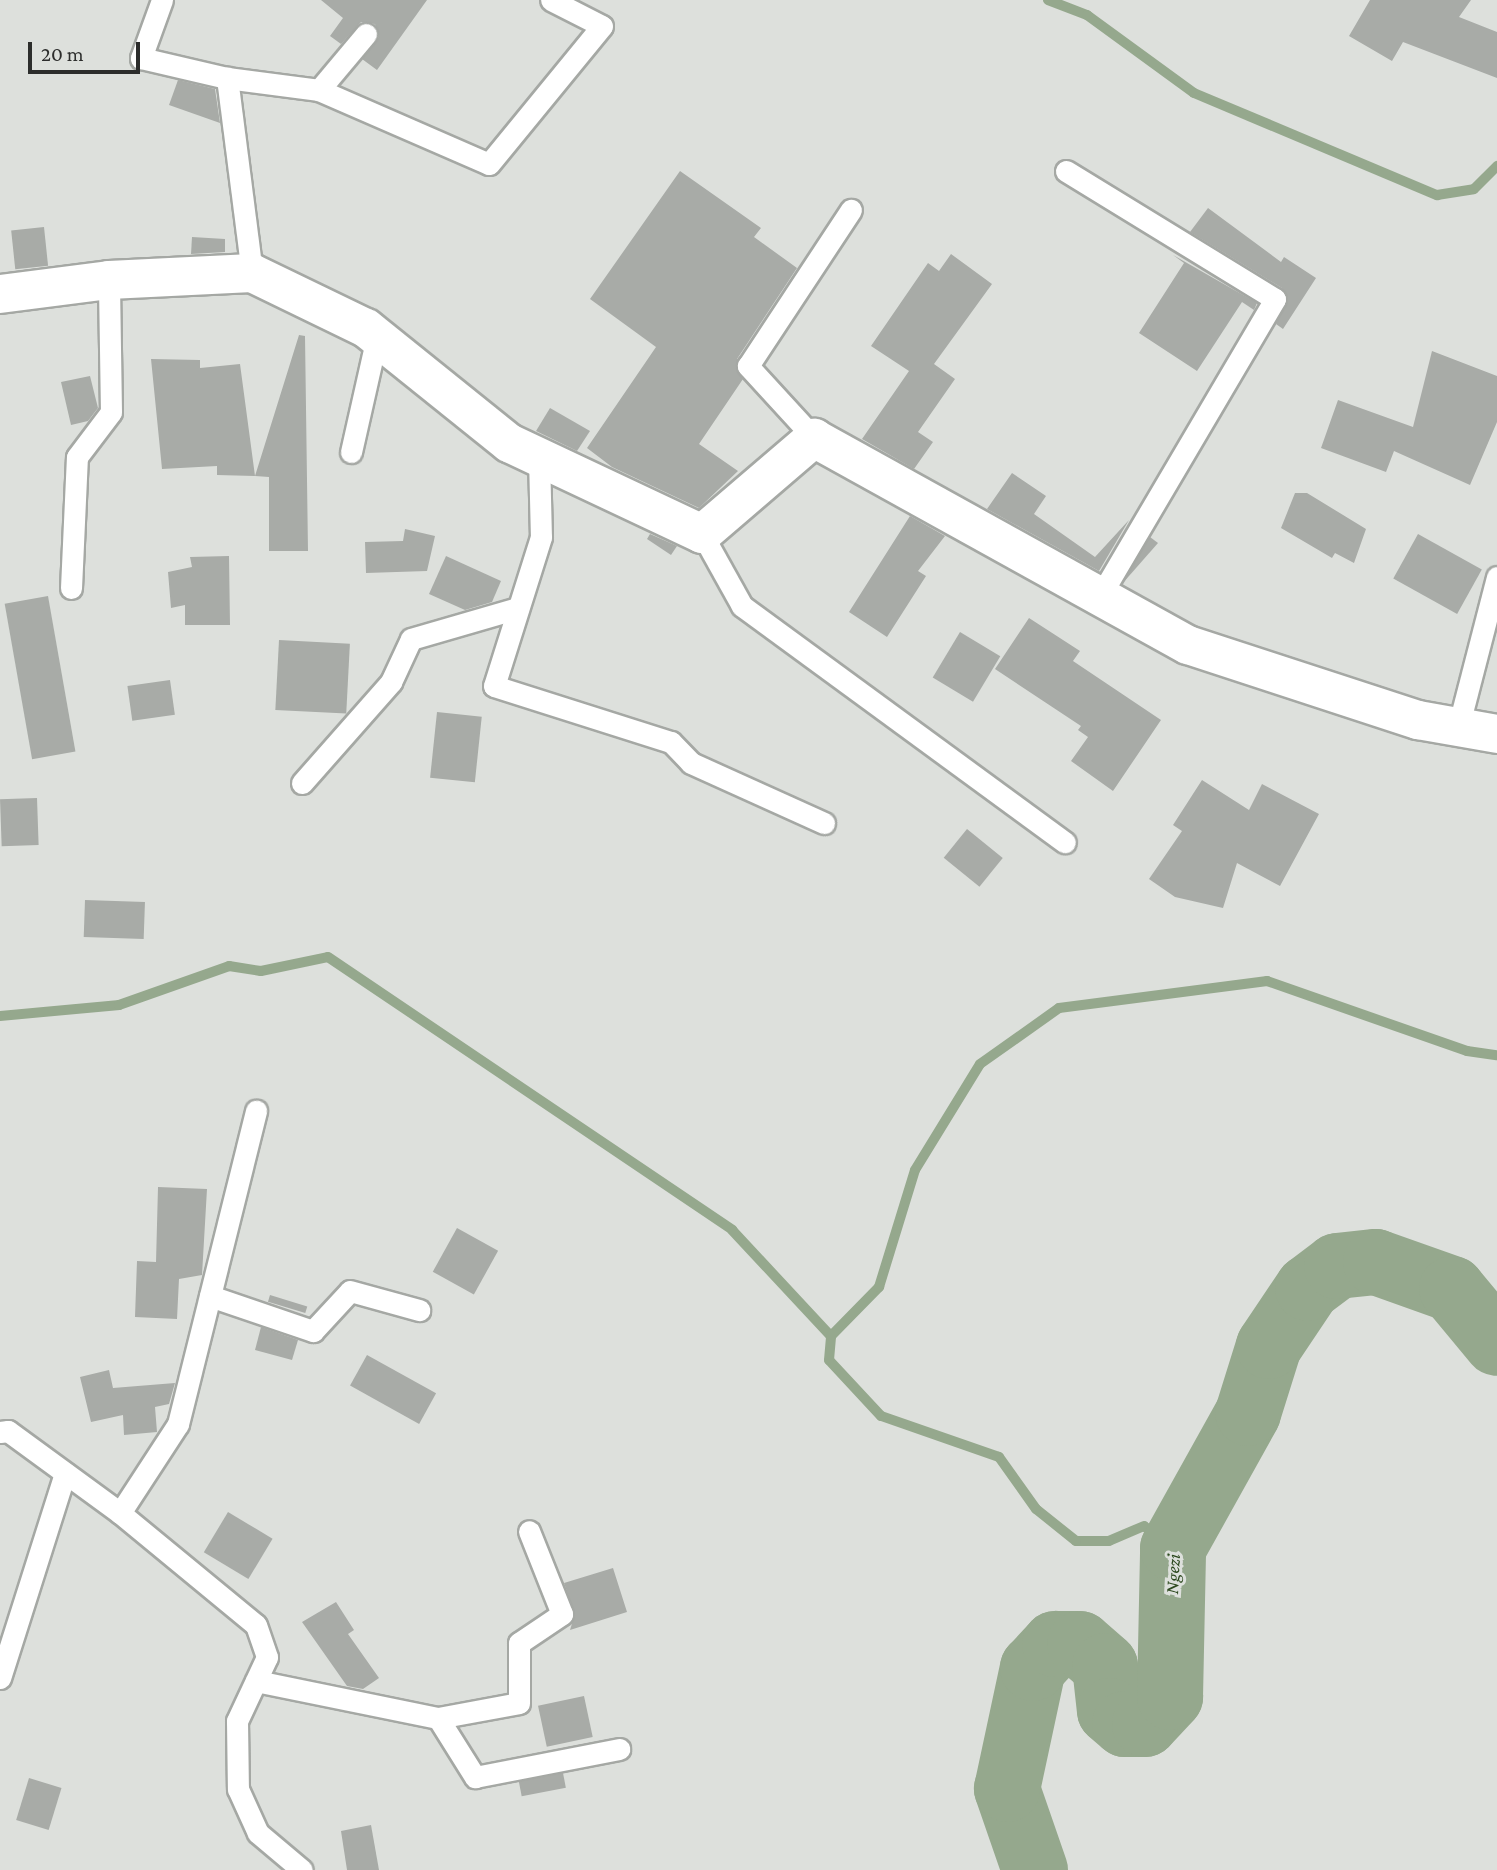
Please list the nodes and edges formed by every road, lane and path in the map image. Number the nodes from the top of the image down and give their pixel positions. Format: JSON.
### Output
{"nodes":[{"id":1,"x":162,"y":0,"type":"edge"},
{"id":2,"x":551,"y":0,"type":"edge"},
{"id":3,"x":366,"y":34,"type":"dead end"},
{"id":4,"x":227,"y":78,"type":"junction"},
{"id":5,"x":319,"y":90,"type":"junction"},
{"id":6,"x":1066,"y":171,"type":"dead end"},
{"id":7,"x":851,"y":210,"type":"dead end"},
{"id":8,"x":252,"y":273,"type":"junction"},
{"id":9,"x":109,"y":280,"type":"junction"},
{"id":10,"x":0,"y":294,"type":"edge"},
{"id":11,"x":377,"y":337,"type":"junction"},
{"id":12,"x":814,"y":438,"type":"junction"},
{"id":13,"x":351,"y":452,"type":"dead end"},
{"id":14,"x":539,"y":457,"type":"junction"},
{"id":15,"x":702,"y":534,"type":"junction"},
{"id":16,"x":1497,"y":577,"type":"edge"},
{"id":17,"x":71,"y":588,"type":"dead end"},
{"id":18,"x":1100,"y":596,"type":"junction"},
{"id":19,"x":518,"y":608,"type":"junction"},
{"id":20,"x":1458,"y":727,"type":"junction"},
{"id":21,"x":1497,"y":734,"type":"edge"},
{"id":22,"x":302,"y":783,"type":"dead end"},
{"id":23,"x":824,"y":824,"type":"dead end"},
{"id":24,"x":1065,"y":842,"type":"dead end"},
{"id":25,"x":256,"y":1111,"type":"dead end"},
{"id":26,"x":210,"y":1296,"type":"junction"},
{"id":27,"x":419,"y":1310,"type":"dead end"},
{"id":28,"x":0,"y":1432,"type":"edge"},
{"id":29,"x":65,"y":1473,"type":"junction"},
{"id":30,"x":120,"y":1513,"type":"junction"},
{"id":31,"x":529,"y":1531,"type":"dead end"},
{"id":32,"x":0,"y":1678,"type":"edge"},
{"id":33,"x":256,"y":1681,"type":"junction"},
{"id":34,"x":438,"y":1718,"type":"junction"},
{"id":35,"x":619,"y":1749,"type":"dead end"},
{"id":36,"x":302,"y":1870,"type":"edge"}],
"edges":[{"from":1,"to":4,"type":"lane"},
{"from":2,"to":5,"type":"lane"},
{"from":3,"to":5,"type":"lane"},
{"from":4,"to":5,"type":"lane"},
{"from":4,"to":8,"type":"lane"},
{"from":6,"to":18,"type":"lane"},
{"from":7,"to":12,"type":"lane"},
{"from":8,"to":9,"type":"street"},
{"from":8,"to":11,"type":"street"},
{"from":9,"to":10,"type":"street"},
{"from":9,"to":17,"type":"lane"},
{"from":11,"to":13,"type":"lane"},
{"from":11,"to":14,"type":"street"},
{"from":12,"to":15,"type":"street"},
{"from":12,"to":18,"type":"street"},
{"from":14,"to":15,"type":"street"},
{"from":14,"to":19,"type":"lane"},
{"from":15,"to":24,"type":"lane"},
{"from":16,"to":20,"type":"lane"},
{"from":18,"to":20,"type":"street"},
{"from":19,"to":22,"type":"lane"},
{"from":19,"to":23,"type":"lane"},
{"from":20,"to":21,"type":"street"},
{"from":25,"to":26,"type":"lane"},
{"from":26,"to":27,"type":"lane"},
{"from":26,"to":30,"type":"lane"},
{"from":28,"to":29,"type":"lane"},
{"from":29,"to":30,"type":"lane"},
{"from":29,"to":32,"type":"lane"},
{"from":30,"to":33,"type":"lane"},
{"from":31,"to":34,"type":"lane"},
{"from":33,"to":34,"type":"lane"},
{"from":33,"to":36,"type":"lane"},
{"from":34,"to":35,"type":"lane"}]}
